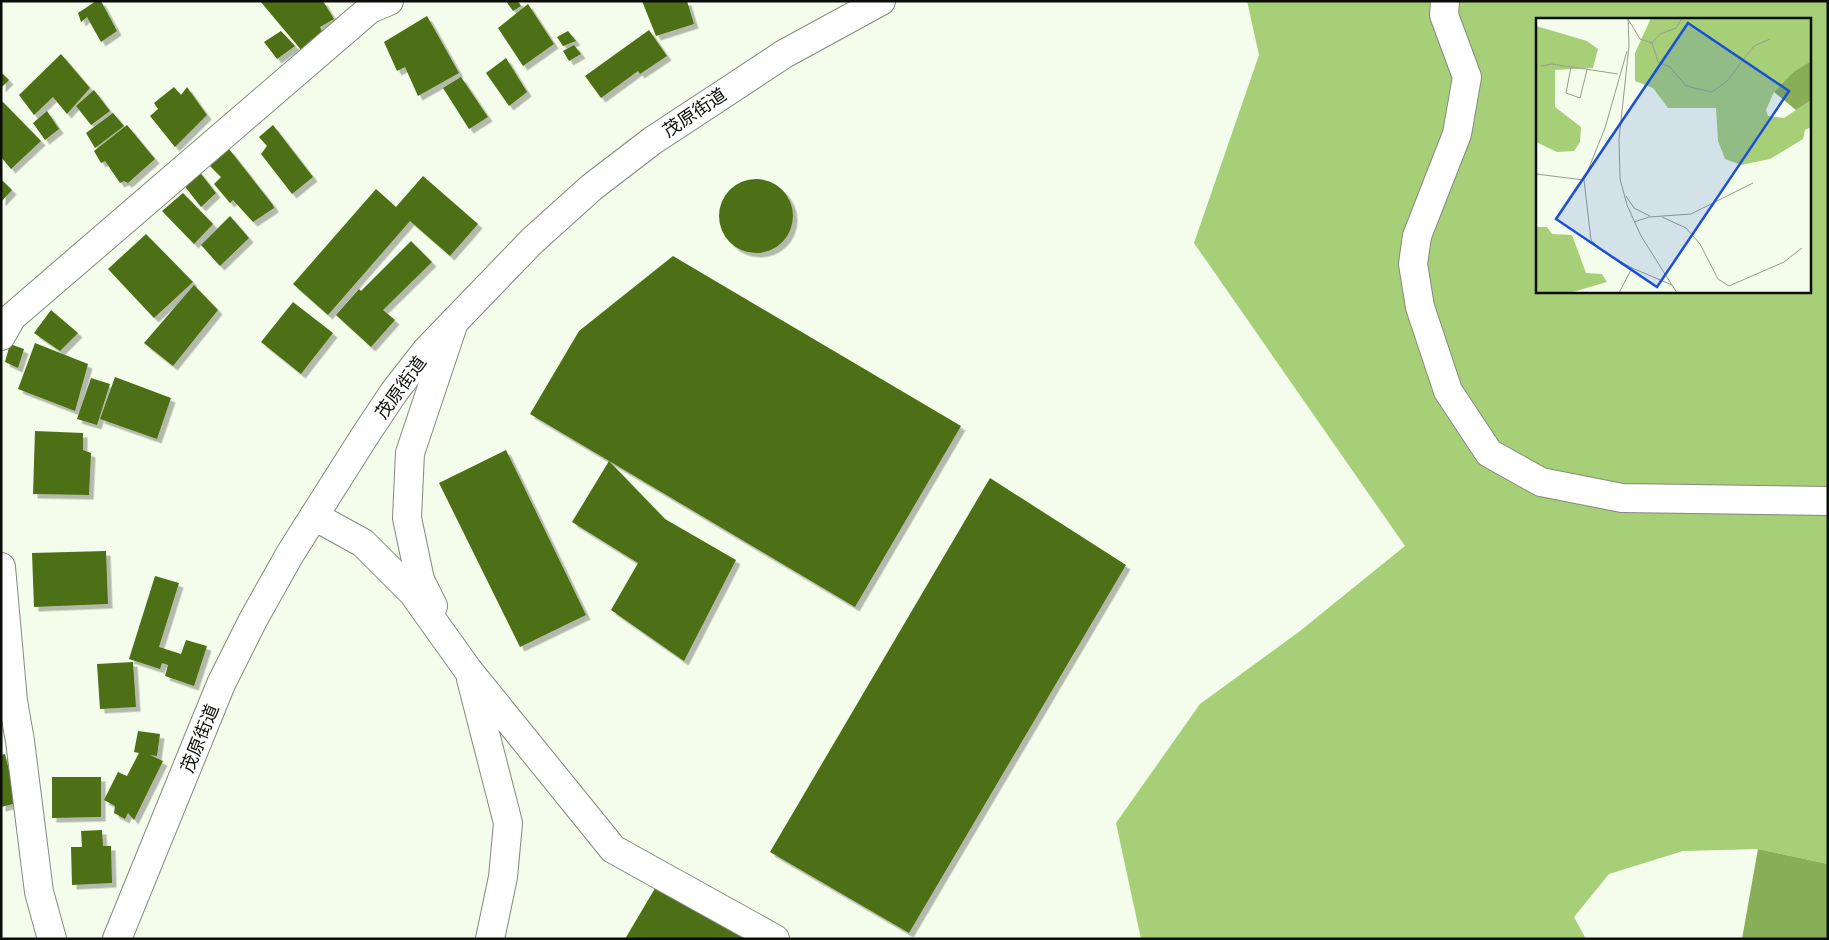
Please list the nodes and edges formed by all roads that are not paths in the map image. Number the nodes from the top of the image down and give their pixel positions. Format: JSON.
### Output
{"nodes":[{"id":1,"x":881,"y":1,"type":"edge"},
{"id":2,"x":1445,"y":1,"type":"edge"},
{"id":3,"x":375,"y":4,"type":"edge"},
{"id":4,"x":454,"y":322,"type":"junction"},
{"id":5,"x":1,"y":336,"type":"edge"},
{"id":6,"x":1828,"y":502,"type":"edge"},
{"id":7,"x":314,"y":516,"type":"junction"},
{"id":8,"x":1,"y":567,"type":"edge"},
{"id":9,"x":450,"y":643,"type":"junction"},
{"id":10,"x":468,"y":670,"type":"junction"},
{"id":11,"x":7,"y":702,"type":"edge"},
{"id":12,"x":52,"y":939,"type":"edge"},
{"id":13,"x":117,"y":939,"type":"edge"},
{"id":14,"x":490,"y":939,"type":"edge"},
{"id":15,"x":775,"y":939,"type":"edge"}],
"edges":[{"from":1,"to":4,"type":"street","name":"茂原街道"},
{"from":2,"to":6,"type":"street"},
{"from":3,"to":5,"type":"street"},
{"from":4,"to":7,"type":"street","name":"茂原街道"},
{"from":4,"to":9,"type":"street"},
{"from":7,"to":9,"type":"street"},
{"from":7,"to":13,"type":"street","name":"茂原街道"},
{"from":8,"to":11,"type":"street"},
{"from":9,"to":10,"type":"street"},
{"from":10,"to":14,"type":"street"},
{"from":10,"to":15,"type":"street"},
{"from":11,"to":12,"type":"street"}]}
